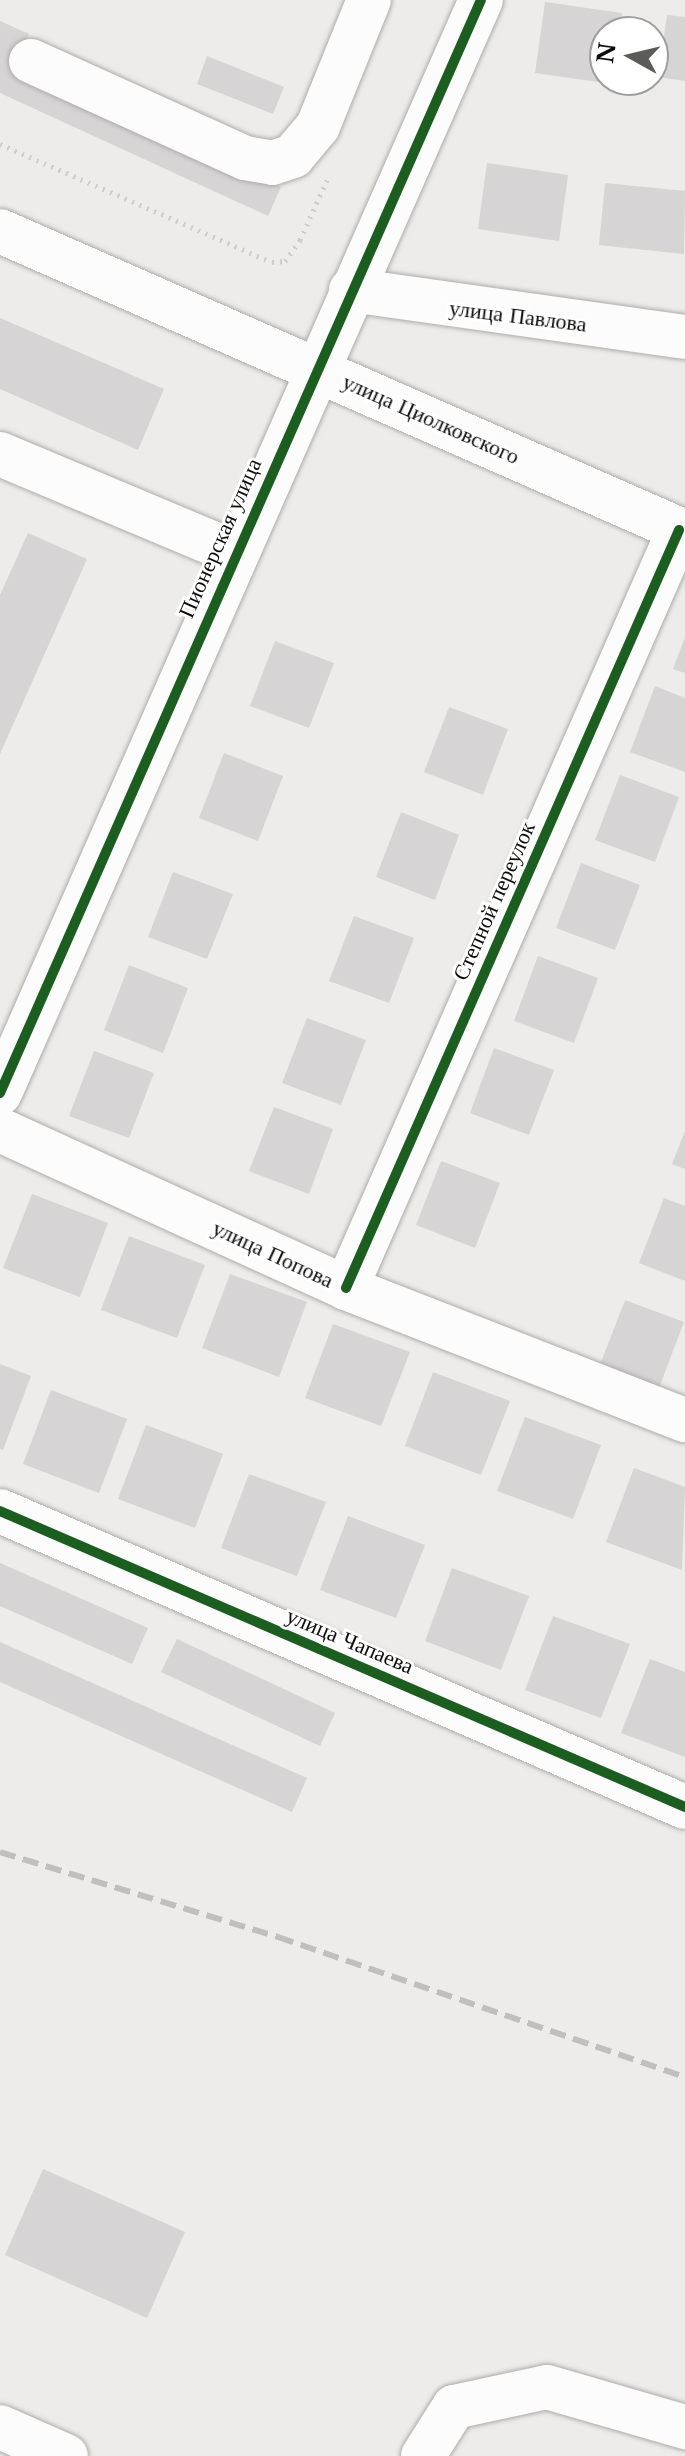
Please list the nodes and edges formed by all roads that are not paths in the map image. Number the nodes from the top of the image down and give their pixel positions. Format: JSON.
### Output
{"nodes":[{"id":1,"x":369,"y":0,"type":"edge"},
{"id":2,"x":481,"y":0,"type":"edge"},
{"id":3,"x":31,"y":61,"type":"dead end"},
{"id":4,"x":0,"y":231,"type":"edge"},
{"id":5,"x":351,"y":290,"type":"junction"},
{"id":6,"x":685,"y":337,"type":"edge"},
{"id":7,"x":317,"y":367,"type":"junction"},
{"id":8,"x":1,"y":458,"type":"edge"},
{"id":9,"x":682,"y":531,"type":"edge"},
{"id":10,"x":235,"y":553,"type":"junction"},
{"id":11,"x":0,"y":1093,"type":"edge"},
{"id":12,"x":0,"y":1130,"type":"edge"},
{"id":13,"x":346,"y":1288,"type":"junction"},
{"id":14,"x":685,"y":1420,"type":"edge"},
{"id":15,"x":0,"y":1511,"type":"edge"},
{"id":16,"x":685,"y":1807,"type":"edge"},
{"id":17,"x":0,"y":2427,"type":"edge"},
{"id":18,"x":685,"y":2427,"type":"edge"},
{"id":19,"x":66,"y":2456,"type":"edge"},
{"id":20,"x":423,"y":2456,"type":"edge"}],
"edges":[{"from":1,"to":3,"type":"street"},
{"from":2,"to":5,"type":"street","name":"Пионерская улица"},
{"from":4,"to":7,"type":"street","name":"улица Циолковского"},
{"from":5,"to":6,"type":"street","name":"улица Павлова"},
{"from":5,"to":7,"type":"street","name":"Пионерская улица"},
{"from":7,"to":9,"type":"street","name":"улица Циолковского"},
{"from":7,"to":10,"type":"street","name":"Пионерская улица"},
{"from":8,"to":10,"type":"street"},
{"from":9,"to":13,"type":"street","name":"Степной переулок"},
{"from":10,"to":11,"type":"street","name":"Пионерская улица"},
{"from":12,"to":13,"type":"street","name":"улица Попова"},
{"from":13,"to":14,"type":"street","name":"улица Попова"},
{"from":15,"to":16,"type":"street","name":"улица Чапаева"},
{"from":17,"to":19,"type":"street"},
{"from":18,"to":20,"type":"street"}]}
